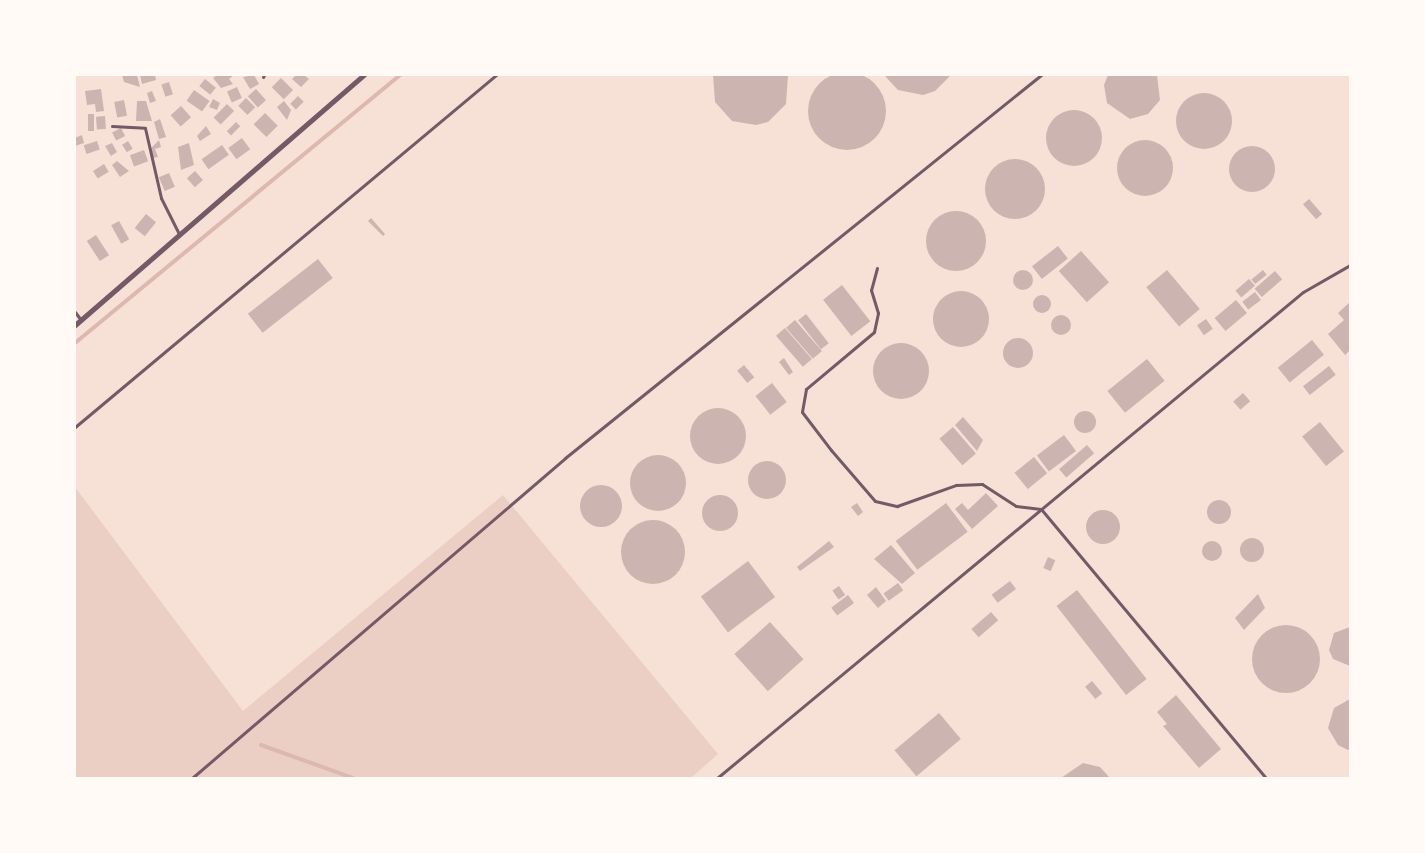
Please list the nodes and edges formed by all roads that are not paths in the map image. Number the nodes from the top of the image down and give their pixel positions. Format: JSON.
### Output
{"nodes":[{"id":1,"x":362,"y":75,"type":"edge"},
{"id":2,"x":496,"y":75,"type":"edge"},
{"id":3,"x":1040,"y":75,"type":"edge"},
{"id":4,"x":112,"y":126,"type":"dead end"},
{"id":5,"x":179,"y":235,"type":"junction"},
{"id":6,"x":1350,"y":265,"type":"edge"},
{"id":7,"x":877,"y":268,"type":"dead end"},
{"id":8,"x":75,"y":312,"type":"edge"},
{"id":9,"x":81,"y":320,"type":"junction"},
{"id":10,"x":75,"y":325,"type":"edge"},
{"id":11,"x":75,"y":427,"type":"edge"},
{"id":12,"x":1041,"y":509,"type":"junction"},
{"id":13,"x":192,"y":778,"type":"edge"},
{"id":14,"x":717,"y":778,"type":"edge"},
{"id":15,"x":1266,"y":778,"type":"edge"}],
"edges":[{"from":1,"to":5,"type":"street"},
{"from":2,"to":11,"type":"lane"},
{"from":3,"to":13,"type":"lane"},
{"from":4,"to":5,"type":"lane"},
{"from":5,"to":9,"type":"street"},
{"from":6,"to":12,"type":"lane"},
{"from":7,"to":12,"type":"lane"},
{"from":8,"to":9,"type":"lane"},
{"from":9,"to":10,"type":"street"},
{"from":12,"to":14,"type":"lane"},
{"from":12,"to":15,"type":"lane"}]}
